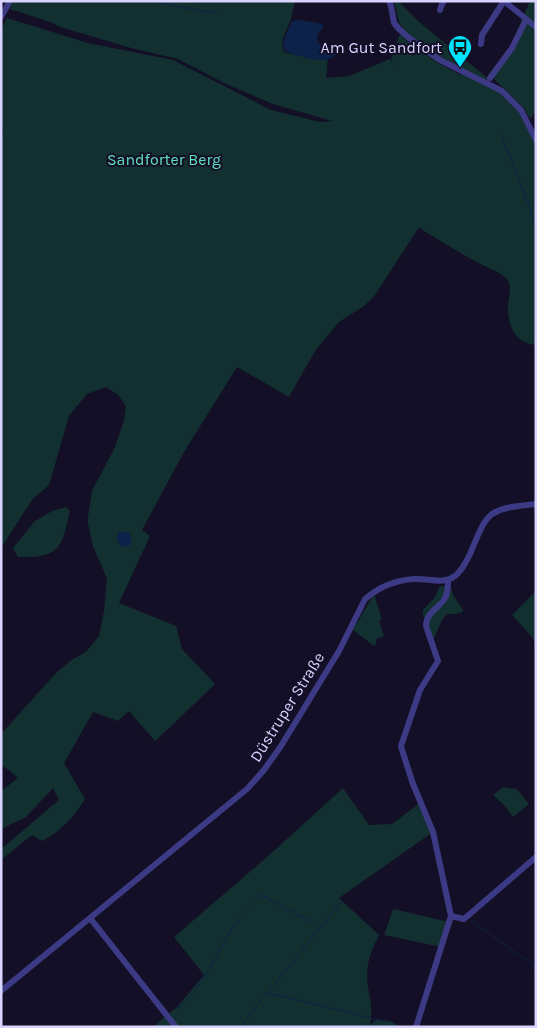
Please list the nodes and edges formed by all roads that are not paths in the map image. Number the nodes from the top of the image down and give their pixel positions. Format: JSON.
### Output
{"nodes":[{"id":1,"x":10,"y":1,"type":"edge"},
{"id":2,"x":389,"y":1,"type":"edge"},
{"id":3,"x":444,"y":1,"type":"edge"},
{"id":4,"x":504,"y":1,"type":"edge"},
{"id":5,"x":440,"y":10,"type":"dead end"},
{"id":6,"x":1,"y":17,"type":"edge"},
{"id":7,"x":526,"y":20,"type":"junction"},
{"id":8,"x":536,"y":27,"type":"edge"},
{"id":9,"x":481,"y":44,"type":"dead end"},
{"id":10,"x":490,"y":78,"type":"dead end"},
{"id":11,"x":536,"y":140,"type":"edge"},
{"id":12,"x":536,"y":504,"type":"edge"},
{"id":13,"x":448,"y":580,"type":"junction"},
{"id":14,"x":536,"y":857,"type":"edge"},
{"id":15,"x":451,"y":916,"type":"junction"},
{"id":16,"x":90,"y":918,"type":"junction"},
{"id":17,"x":1,"y":991,"type":"edge"},
{"id":18,"x":176,"y":1027,"type":"edge"},
{"id":19,"x":416,"y":1027,"type":"edge"}],
"edges":[{"from":1,"to":6,"type":"street"},
{"from":2,"to":11,"type":"street"},
{"from":3,"to":5,"type":"street"},
{"from":4,"to":7,"type":"street"},
{"from":4,"to":9,"type":"street"},
{"from":7,"to":8,"type":"street"},
{"from":7,"to":10,"type":"street"},
{"from":12,"to":13,"type":"street"},
{"from":13,"to":15,"type":"street"},
{"from":13,"to":16,"type":"street","name":"Düstruper Straße"},
{"from":14,"to":15,"type":"street"},
{"from":15,"to":19,"type":"street"},
{"from":16,"to":17,"type":"street","name":"Düstruper Straße"},
{"from":16,"to":18,"type":"street"}]}
